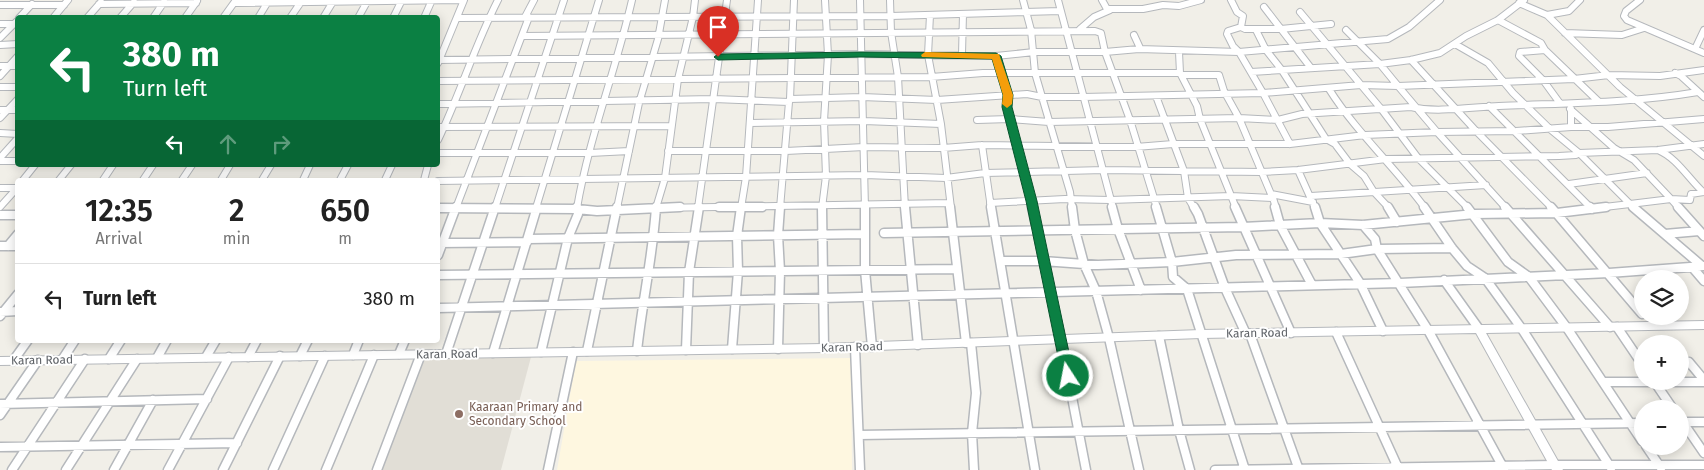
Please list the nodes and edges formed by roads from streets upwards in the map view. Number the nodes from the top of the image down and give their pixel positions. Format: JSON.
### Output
{"nodes":[{"id":1,"x":6,"y":0,"type":"edge"},
{"id":2,"x":36,"y":0,"type":"edge"},
{"id":3,"x":462,"y":0,"type":"edge"},
{"id":4,"x":498,"y":0,"type":"edge"},
{"id":5,"x":534,"y":0,"type":"edge"},
{"id":6,"x":564,"y":0,"type":"edge"},
{"id":7,"x":599,"y":0,"type":"edge"},
{"id":8,"x":632,"y":0,"type":"edge"},
{"id":9,"x":665,"y":0,"type":"edge"},
{"id":10,"x":695,"y":0,"type":"edge"},
{"id":11,"x":727,"y":0,"type":"edge"},
{"id":12,"x":758,"y":0,"type":"edge"},
{"id":13,"x":794,"y":0,"type":"edge"},
{"id":14,"x":825,"y":0,"type":"edge"},
{"id":15,"x":860,"y":0,"type":"edge"},
{"id":16,"x":890,"y":0,"type":"edge"},
{"id":17,"x":1023,"y":0,"type":"edge"},
{"id":18,"x":1058,"y":0,"type":"edge"},
{"id":19,"x":1102,"y":0,"type":"edge"},
{"id":20,"x":1201,"y":0,"type":"edge"},
{"id":21,"x":1231,"y":0,"type":"edge"},
{"id":22,"x":1440,"y":0,"type":"edge"},
{"id":23,"x":1580,"y":0,"type":"edge"},
{"id":24,"x":1640,"y":0,"type":"edge"},
{"id":25,"x":268,"y":1,"type":"edge"},
{"id":26,"x":333,"y":1,"type":"edge"},
{"id":27,"x":367,"y":1,"type":"edge"},
{"id":28,"x":401,"y":1,"type":"edge"},
{"id":29,"x":431,"y":1,"type":"edge"},
{"id":30,"x":101,"y":2,"type":"edge"},
{"id":31,"x":133,"y":2,"type":"edge"},
{"id":32,"x":164,"y":2,"type":"edge"},
{"id":33,"x":197,"y":2,"type":"edge"},
{"id":34,"x":235,"y":2,"type":"edge"},
{"id":35,"x":301,"y":2,"type":"edge"},
{"id":36,"x":1522,"y":2,"type":"edge"},
{"id":37,"x":66,"y":3,"type":"edge"},
{"id":38,"x":1139,"y":3,"type":"dead end"},
{"id":39,"x":0,"y":5,"type":"edge"},
{"id":40,"x":31,"y":5,"type":"junction"},
{"id":41,"x":1264,"y":7,"type":"dead end"},
{"id":42,"x":1143,"y":9,"type":"junction"},
{"id":43,"x":1110,"y":10,"type":"junction"},
{"id":44,"x":1060,"y":11,"type":"junction"},
{"id":45,"x":1026,"y":12,"type":"junction"},
{"id":46,"x":1300,"y":12,"type":"dead end"},
{"id":47,"x":992,"y":13,"type":"junction"},
{"id":48,"x":963,"y":14,"type":"junction"},
{"id":49,"x":22,"y":15,"type":"edge"},
{"id":50,"x":56,"y":15,"type":"edge"},
{"id":51,"x":90,"y":15,"type":"edge"},
{"id":52,"x":122,"y":15,"type":"edge"},
{"id":53,"x":155,"y":15,"type":"edge"},
{"id":54,"x":187,"y":15,"type":"edge"},
{"id":55,"x":225,"y":15,"type":"edge"},
{"id":56,"x":260,"y":15,"type":"edge"},
{"id":57,"x":292,"y":15,"type":"edge"},
{"id":58,"x":325,"y":15,"type":"edge"},
{"id":59,"x":360,"y":15,"type":"edge"},
{"id":60,"x":394,"y":15,"type":"edge"},
{"id":61,"x":425,"y":15,"type":"edge"},
{"id":62,"x":930,"y":15,"type":"junction"},
{"id":63,"x":1547,"y":15,"type":"junction"},
{"id":64,"x":725,"y":16,"type":"junction"},
{"id":65,"x":758,"y":16,"type":"junction"},
{"id":66,"x":794,"y":16,"type":"junction"},
{"id":67,"x":826,"y":16,"type":"junction"},
{"id":68,"x":860,"y":16,"type":"junction"},
{"id":69,"x":891,"y":16,"type":"junction"},
{"id":70,"x":490,"y":17,"type":"junction"},
{"id":71,"x":527,"y":17,"type":"junction"},
{"id":72,"x":559,"y":17,"type":"junction"},
{"id":73,"x":594,"y":17,"type":"junction"},
{"id":74,"x":627,"y":17,"type":"junction"},
{"id":75,"x":664,"y":17,"type":"junction"},
{"id":76,"x":693,"y":17,"type":"junction"},
{"id":77,"x":458,"y":18,"type":"junction"},
{"id":78,"x":1498,"y":20,"type":"junction"},
{"id":79,"x":15,"y":21,"type":"edge"},
{"id":80,"x":15,"y":23,"type":"edge"},
{"id":81,"x":0,"y":24,"type":"edge"},
{"id":82,"x":1331,"y":24,"type":"dead end"},
{"id":83,"x":1312,"y":26,"type":"junction"},
{"id":84,"x":1241,"y":27,"type":"junction"},
{"id":85,"x":1644,"y":28,"type":"junction"},
{"id":86,"x":1281,"y":29,"type":"junction"},
{"id":87,"x":994,"y":30,"type":"junction"},
{"id":88,"x":1031,"y":30,"type":"junction"},
{"id":89,"x":1066,"y":30,"type":"junction"},
{"id":90,"x":1080,"y":30,"type":"junction"},
{"id":91,"x":1256,"y":30,"type":"junction"},
{"id":92,"x":1346,"y":30,"type":"dead end"},
{"id":93,"x":1704,"y":30,"type":"edge"},
{"id":94,"x":930,"y":31,"type":"junction"},
{"id":95,"x":962,"y":31,"type":"junction"},
{"id":96,"x":827,"y":32,"type":"junction"},
{"id":97,"x":861,"y":32,"type":"junction"},
{"id":98,"x":891,"y":32,"type":"junction"},
{"id":99,"x":758,"y":33,"type":"junction"},
{"id":100,"x":792,"y":33,"type":"junction"},
{"id":101,"x":1565,"y":33,"type":"junction"},
{"id":102,"x":624,"y":34,"type":"junction"},
{"id":103,"x":659,"y":34,"type":"junction"},
{"id":104,"x":689,"y":34,"type":"junction"},
{"id":105,"x":722,"y":34,"type":"junction"},
{"id":106,"x":553,"y":35,"type":"junction"},
{"id":107,"x":588,"y":35,"type":"junction"},
{"id":108,"x":1134,"y":35,"type":"dead end"},
{"id":109,"x":522,"y":36,"type":"junction"},
{"id":110,"x":0,"y":38,"type":"edge"},
{"id":111,"x":1358,"y":43,"type":"junction"},
{"id":112,"x":15,"y":44,"type":"edge"},
{"id":113,"x":1455,"y":44,"type":"junction"},
{"id":114,"x":0,"y":45,"type":"edge"},
{"id":115,"x":1326,"y":45,"type":"junction"},
{"id":116,"x":1297,"y":47,"type":"junction"},
{"id":117,"x":1140,"y":48,"type":"junction"},
{"id":118,"x":1266,"y":50,"type":"junction"},
{"id":119,"x":1545,"y":50,"type":"junction"},
{"id":120,"x":1694,"y":50,"type":"junction"},
{"id":121,"x":1034,"y":52,"type":"junction"},
{"id":122,"x":1072,"y":52,"type":"junction"},
{"id":123,"x":1105,"y":52,"type":"junction"},
{"id":124,"x":1178,"y":52,"type":"junction"},
{"id":125,"x":1239,"y":52,"type":"junction"},
{"id":126,"x":1704,"y":53,"type":"edge"},
{"id":127,"x":861,"y":54,"type":"junction"},
{"id":128,"x":962,"y":54,"type":"junction"},
{"id":129,"x":828,"y":55,"type":"junction"},
{"id":130,"x":928,"y":55,"type":"junction"},
{"id":131,"x":792,"y":56,"type":"junction"},
{"id":132,"x":895,"y":56,"type":"junction"},
{"id":133,"x":996,"y":56,"type":"junction"},
{"id":134,"x":440,"y":57,"type":"edge"},
{"id":135,"x":582,"y":57,"type":"junction"},
{"id":136,"x":616,"y":57,"type":"junction"},
{"id":137,"x":653,"y":57,"type":"junction"},
{"id":138,"x":683,"y":57,"type":"junction"},
{"id":139,"x":718,"y":57,"type":"junction"},
{"id":140,"x":755,"y":57,"type":"junction"},
{"id":141,"x":545,"y":58,"type":"junction"},
{"id":142,"x":15,"y":59,"type":"edge"},
{"id":143,"x":473,"y":59,"type":"junction"},
{"id":144,"x":513,"y":59,"type":"junction"},
{"id":145,"x":1411,"y":60,"type":"junction"},
{"id":146,"x":440,"y":61,"type":"edge"},
{"id":147,"x":1380,"y":64,"type":"junction"},
{"id":148,"x":1344,"y":65,"type":"junction"},
{"id":149,"x":0,"y":66,"type":"edge"},
{"id":150,"x":9,"y":66,"type":"junction"},
{"id":151,"x":15,"y":66,"type":"edge"},
{"id":152,"x":1311,"y":68,"type":"junction"},
{"id":153,"x":1281,"y":69,"type":"junction"},
{"id":154,"x":1704,"y":70,"type":"edge"},
{"id":155,"x":1251,"y":72,"type":"junction"},
{"id":156,"x":1003,"y":73,"type":"junction"},
{"id":157,"x":1035,"y":73,"type":"junction"},
{"id":158,"x":1077,"y":73,"type":"junction"},
{"id":159,"x":1674,"y":73,"type":"junction"},
{"id":160,"x":1112,"y":74,"type":"junction"},
{"id":161,"x":1181,"y":74,"type":"junction"},
{"id":162,"x":1610,"y":75,"type":"junction"},
{"id":163,"x":0,"y":76,"type":"edge"},
{"id":164,"x":898,"y":77,"type":"junction"},
{"id":165,"x":931,"y":77,"type":"junction"},
{"id":166,"x":754,"y":78,"type":"junction"},
{"id":167,"x":792,"y":78,"type":"junction"},
{"id":168,"x":826,"y":78,"type":"junction"},
{"id":169,"x":862,"y":78,"type":"junction"},
{"id":170,"x":610,"y":79,"type":"junction"},
{"id":171,"x":646,"y":79,"type":"junction"},
{"id":172,"x":678,"y":79,"type":"junction"},
{"id":173,"x":717,"y":79,"type":"junction"},
{"id":174,"x":1574,"y":79,"type":"junction"},
{"id":175,"x":464,"y":80,"type":"junction"},
{"id":176,"x":505,"y":80,"type":"junction"},
{"id":177,"x":538,"y":80,"type":"junction"},
{"id":178,"x":575,"y":80,"type":"junction"},
{"id":179,"x":1543,"y":80,"type":"junction"},
{"id":180,"x":440,"y":81,"type":"edge"},
{"id":181,"x":1502,"y":82,"type":"junction"},
{"id":182,"x":1434,"y":84,"type":"junction"},
{"id":183,"x":1361,"y":85,"type":"junction"},
{"id":184,"x":1398,"y":86,"type":"junction"},
{"id":185,"x":0,"y":87,"type":"edge"},
{"id":186,"x":15,"y":87,"type":"edge"},
{"id":187,"x":1329,"y":89,"type":"junction"},
{"id":188,"x":1294,"y":90,"type":"junction"},
{"id":189,"x":1698,"y":92,"type":"junction"},
{"id":190,"x":1263,"y":93,"type":"junction"},
{"id":191,"x":1227,"y":94,"type":"junction"},
{"id":192,"x":1008,"y":95,"type":"junction"},
{"id":193,"x":1042,"y":96,"type":"junction"},
{"id":194,"x":1121,"y":96,"type":"junction"},
{"id":195,"x":1156,"y":96,"type":"junction"},
{"id":196,"x":1192,"y":96,"type":"junction"},
{"id":197,"x":862,"y":97,"type":"junction"},
{"id":198,"x":1083,"y":97,"type":"junction"},
{"id":199,"x":1704,"y":97,"type":"edge"},
{"id":200,"x":826,"y":98,"type":"junction"},
{"id":201,"x":1633,"y":98,"type":"junction"},
{"id":202,"x":714,"y":99,"type":"junction"},
{"id":203,"x":900,"y":99,"type":"junction"},
{"id":204,"x":676,"y":100,"type":"junction"},
{"id":205,"x":790,"y":100,"type":"junction"},
{"id":206,"x":936,"y":100,"type":"junction"},
{"id":207,"x":15,"y":101,"type":"edge"},
{"id":208,"x":640,"y":101,"type":"junction"},
{"id":209,"x":752,"y":101,"type":"junction"},
{"id":210,"x":1598,"y":101,"type":"junction"},
{"id":211,"x":530,"y":102,"type":"junction"},
{"id":212,"x":569,"y":102,"type":"junction"},
{"id":213,"x":604,"y":102,"type":"junction"},
{"id":214,"x":1562,"y":102,"type":"junction"},
{"id":215,"x":496,"y":103,"type":"junction"},
{"id":216,"x":440,"y":104,"type":"edge"},
{"id":217,"x":455,"y":104,"type":"junction"},
{"id":218,"x":1524,"y":104,"type":"junction"},
{"id":219,"x":1489,"y":106,"type":"junction"},
{"id":220,"x":1454,"y":108,"type":"junction"},
{"id":221,"x":1419,"y":109,"type":"junction"},
{"id":222,"x":1570,"y":109,"type":"junction"},
{"id":223,"x":4,"y":110,"type":"edge"},
{"id":224,"x":1382,"y":110,"type":"junction"},
{"id":225,"x":1343,"y":111,"type":"junction"},
{"id":226,"x":1312,"y":114,"type":"junction"},
{"id":227,"x":0,"y":118,"type":"edge"},
{"id":228,"x":1239,"y":118,"type":"junction"},
{"id":229,"x":1010,"y":119,"type":"junction"},
{"id":230,"x":1164,"y":119,"type":"junction"},
{"id":231,"x":1200,"y":119,"type":"junction"},
{"id":232,"x":977,"y":120,"type":"dead end"},
{"id":233,"x":1130,"y":120,"type":"junction"},
{"id":234,"x":1278,"y":120,"type":"junction"},
{"id":235,"x":864,"y":121,"type":"junction"},
{"id":236,"x":1089,"y":121,"type":"junction"},
{"id":237,"x":1702,"y":121,"type":"edge"},
{"id":238,"x":824,"y":122,"type":"junction"},
{"id":239,"x":1049,"y":122,"type":"junction"},
{"id":240,"x":750,"y":123,"type":"junction"},
{"id":241,"x":788,"y":123,"type":"junction"},
{"id":242,"x":900,"y":123,"type":"junction"},
{"id":243,"x":1662,"y":123,"type":"junction"},
{"id":244,"x":941,"y":124,"type":"junction"},
{"id":245,"x":487,"y":126,"type":"junction"},
{"id":246,"x":522,"y":126,"type":"junction"},
{"id":247,"x":562,"y":126,"type":"junction"},
{"id":248,"x":597,"y":126,"type":"junction"},
{"id":249,"x":635,"y":126,"type":"junction"},
{"id":250,"x":671,"y":126,"type":"junction"},
{"id":251,"x":1587,"y":126,"type":"junction"},
{"id":252,"x":441,"y":127,"type":"edge"},
{"id":253,"x":1571,"y":127,"type":"junction"},
{"id":254,"x":1551,"y":130,"type":"junction"},
{"id":255,"x":1476,"y":131,"type":"junction"},
{"id":256,"x":1516,"y":131,"type":"junction"},
{"id":257,"x":1437,"y":132,"type":"junction"},
{"id":258,"x":0,"y":133,"type":"edge"},
{"id":259,"x":15,"y":134,"type":"edge"},
{"id":260,"x":1400,"y":134,"type":"junction"},
{"id":261,"x":1365,"y":136,"type":"junction"},
{"id":262,"x":1326,"y":139,"type":"junction"},
{"id":263,"x":15,"y":142,"type":"edge"},
{"id":264,"x":1173,"y":144,"type":"junction"},
{"id":265,"x":1249,"y":144,"type":"junction"},
{"id":266,"x":1290,"y":144,"type":"junction"},
{"id":267,"x":1704,"y":144,"type":"edge"},
{"id":268,"x":1018,"y":145,"type":"junction"},
{"id":269,"x":1095,"y":145,"type":"junction"},
{"id":270,"x":1211,"y":145,"type":"junction"},
{"id":271,"x":1692,"y":145,"type":"junction"},
{"id":272,"x":982,"y":146,"type":"junction"},
{"id":273,"x":1057,"y":146,"type":"junction"},
{"id":274,"x":864,"y":147,"type":"junction"},
{"id":275,"x":902,"y":147,"type":"junction"},
{"id":276,"x":1136,"y":147,"type":"junction"},
{"id":277,"x":824,"y":148,"type":"junction"},
{"id":278,"x":943,"y":148,"type":"junction"},
{"id":279,"x":748,"y":150,"type":"junction"},
{"id":280,"x":1619,"y":150,"type":"junction"},
{"id":281,"x":1658,"y":150,"type":"junction"},
{"id":282,"x":630,"y":151,"type":"junction"},
{"id":283,"x":668,"y":151,"type":"junction"},
{"id":284,"x":786,"y":151,"type":"junction"},
{"id":285,"x":513,"y":152,"type":"junction"},
{"id":286,"x":554,"y":152,"type":"junction"},
{"id":287,"x":707,"y":152,"type":"junction"},
{"id":288,"x":477,"y":153,"type":"junction"},
{"id":289,"x":590,"y":153,"type":"junction"},
{"id":290,"x":1579,"y":153,"type":"junction"},
{"id":291,"x":440,"y":154,"type":"edge"},
{"id":292,"x":1540,"y":156,"type":"junction"},
{"id":293,"x":1704,"y":156,"type":"edge"},
{"id":294,"x":1418,"y":158,"type":"junction"},
{"id":295,"x":1504,"y":158,"type":"junction"},
{"id":296,"x":0,"y":159,"type":"edge"},
{"id":297,"x":1386,"y":159,"type":"junction"},
{"id":298,"x":1463,"y":159,"type":"junction"},
{"id":299,"x":15,"y":160,"type":"edge"},
{"id":300,"x":1350,"y":164,"type":"junction"},
{"id":301,"x":33,"y":167,"type":"edge"},
{"id":302,"x":69,"y":167,"type":"edge"},
{"id":303,"x":113,"y":167,"type":"edge"},
{"id":304,"x":152,"y":167,"type":"edge"},
{"id":305,"x":191,"y":167,"type":"edge"},
{"id":306,"x":229,"y":167,"type":"edge"},
{"id":307,"x":270,"y":167,"type":"edge"},
{"id":308,"x":1104,"y":170,"type":"junction"},
{"id":309,"x":1144,"y":170,"type":"junction"},
{"id":310,"x":1298,"y":170,"type":"junction"},
{"id":311,"x":1184,"y":171,"type":"junction"},
{"id":312,"x":1221,"y":171,"type":"junction"},
{"id":313,"x":1024,"y":172,"type":"junction"},
{"id":314,"x":1064,"y":172,"type":"junction"},
{"id":315,"x":1262,"y":172,"type":"junction"},
{"id":316,"x":986,"y":173,"type":"junction"},
{"id":317,"x":1647,"y":173,"type":"junction"},
{"id":318,"x":865,"y":175,"type":"junction"},
{"id":319,"x":784,"y":176,"type":"junction"},
{"id":320,"x":826,"y":176,"type":"junction"},
{"id":321,"x":703,"y":177,"type":"junction"},
{"id":322,"x":746,"y":177,"type":"junction"},
{"id":323,"x":904,"y":177,"type":"junction"},
{"id":324,"x":25,"y":178,"type":"edge"},
{"id":325,"x":60,"y":178,"type":"edge"},
{"id":326,"x":104,"y":178,"type":"edge"},
{"id":327,"x":144,"y":178,"type":"edge"},
{"id":328,"x":183,"y":178,"type":"edge"},
{"id":329,"x":221,"y":178,"type":"edge"},
{"id":330,"x":263,"y":178,"type":"edge"},
{"id":331,"x":546,"y":178,"type":"junction"},
{"id":332,"x":623,"y":178,"type":"junction"},
{"id":333,"x":666,"y":178,"type":"junction"},
{"id":334,"x":946,"y":178,"type":"junction"},
{"id":335,"x":582,"y":179,"type":"junction"},
{"id":336,"x":466,"y":180,"type":"junction"},
{"id":337,"x":504,"y":180,"type":"junction"},
{"id":338,"x":1606,"y":180,"type":"junction"},
{"id":339,"x":440,"y":181,"type":"edge"},
{"id":340,"x":1569,"y":184,"type":"junction"},
{"id":341,"x":1446,"y":185,"type":"junction"},
{"id":342,"x":1486,"y":185,"type":"junction"},
{"id":343,"x":15,"y":187,"type":"edge"},
{"id":344,"x":0,"y":188,"type":"edge"},
{"id":345,"x":15,"y":189,"type":"edge"},
{"id":346,"x":1410,"y":189,"type":"junction"},
{"id":347,"x":1374,"y":192,"type":"junction"},
{"id":348,"x":1704,"y":192,"type":"edge"},
{"id":349,"x":1231,"y":196,"type":"junction"},
{"id":350,"x":1272,"y":196,"type":"junction"},
{"id":351,"x":1188,"y":198,"type":"junction"},
{"id":352,"x":1070,"y":199,"type":"junction"},
{"id":353,"x":1154,"y":199,"type":"junction"},
{"id":354,"x":1312,"y":199,"type":"junction"},
{"id":355,"x":1671,"y":199,"type":"junction"},
{"id":356,"x":1110,"y":200,"type":"junction"},
{"id":357,"x":1031,"y":201,"type":"junction"},
{"id":358,"x":905,"y":203,"type":"junction"},
{"id":359,"x":950,"y":203,"type":"junction"},
{"id":360,"x":990,"y":203,"type":"junction"},
{"id":361,"x":822,"y":204,"type":"junction"},
{"id":362,"x":865,"y":204,"type":"junction"},
{"id":363,"x":1630,"y":204,"type":"junction"},
{"id":364,"x":780,"y":205,"type":"junction"},
{"id":365,"x":699,"y":206,"type":"junction"},
{"id":366,"x":0,"y":207,"type":"edge"},
{"id":367,"x":440,"y":208,"type":"edge"},
{"id":368,"x":495,"y":208,"type":"junction"},
{"id":369,"x":656,"y":208,"type":"junction"},
{"id":370,"x":741,"y":208,"type":"junction"},
{"id":371,"x":455,"y":209,"type":"junction"},
{"id":372,"x":577,"y":209,"type":"junction"},
{"id":373,"x":1592,"y":209,"type":"junction"},
{"id":374,"x":537,"y":210,"type":"junction"},
{"id":375,"x":617,"y":210,"type":"junction"},
{"id":376,"x":1557,"y":213,"type":"junction"},
{"id":377,"x":1474,"y":214,"type":"junction"},
{"id":378,"x":0,"y":215,"type":"edge"},
{"id":379,"x":15,"y":215,"type":"edge"},
{"id":380,"x":1511,"y":215,"type":"junction"},
{"id":381,"x":1433,"y":219,"type":"junction"},
{"id":382,"x":1397,"y":222,"type":"junction"},
{"id":383,"x":1320,"y":223,"type":"junction"},
{"id":384,"x":1280,"y":225,"type":"junction"},
{"id":385,"x":1363,"y":225,"type":"junction"},
{"id":386,"x":1243,"y":227,"type":"junction"},
{"id":387,"x":1162,"y":228,"type":"junction"},
{"id":388,"x":1202,"y":228,"type":"junction"},
{"id":389,"x":1118,"y":229,"type":"junction"},
{"id":390,"x":1037,"y":230,"type":"junction"},
{"id":391,"x":1075,"y":230,"type":"junction"},
{"id":392,"x":994,"y":231,"type":"junction"},
{"id":393,"x":952,"y":232,"type":"junction"},
{"id":394,"x":884,"y":233,"type":"dead end"},
{"id":395,"x":909,"y":233,"type":"junction"},
{"id":396,"x":1701,"y":233,"type":"edge"},
{"id":397,"x":824,"y":234,"type":"junction"},
{"id":398,"x":865,"y":234,"type":"junction"},
{"id":399,"x":1665,"y":234,"type":"junction"},
{"id":400,"x":778,"y":235,"type":"junction"},
{"id":401,"x":695,"y":236,"type":"junction"},
{"id":402,"x":737,"y":236,"type":"junction"},
{"id":403,"x":15,"y":237,"type":"edge"},
{"id":404,"x":654,"y":237,"type":"junction"},
{"id":405,"x":568,"y":238,"type":"junction"},
{"id":406,"x":610,"y":238,"type":"junction"},
{"id":407,"x":528,"y":240,"type":"junction"},
{"id":408,"x":483,"y":242,"type":"junction"},
{"id":409,"x":440,"y":243,"type":"edge"},
{"id":410,"x":4,"y":246,"type":"edge"},
{"id":411,"x":1452,"y":248,"type":"junction"},
{"id":412,"x":1377,"y":249,"type":"junction"},
{"id":413,"x":1295,"y":253,"type":"junction"},
{"id":414,"x":1341,"y":254,"type":"junction"},
{"id":415,"x":1258,"y":256,"type":"junction"},
{"id":416,"x":1214,"y":257,"type":"junction"},
{"id":417,"x":1042,"y":261,"type":"junction"},
{"id":418,"x":1001,"y":262,"type":"junction"},
{"id":419,"x":1172,"y":262,"type":"junction"},
{"id":420,"x":1132,"y":263,"type":"junction"},
{"id":421,"x":1084,"y":264,"type":"junction"},
{"id":422,"x":1703,"y":266,"type":"edge"},
{"id":423,"x":1692,"y":267,"type":"junction"},
{"id":424,"x":911,"y":269,"type":"junction"},
{"id":425,"x":956,"y":269,"type":"junction"},
{"id":426,"x":823,"y":270,"type":"junction"},
{"id":427,"x":865,"y":270,"type":"junction"},
{"id":428,"x":738,"y":271,"type":"junction"},
{"id":429,"x":780,"y":271,"type":"junction"},
{"id":430,"x":646,"y":272,"type":"junction"},
{"id":431,"x":689,"y":272,"type":"junction"},
{"id":432,"x":604,"y":273,"type":"junction"},
{"id":433,"x":1609,"y":273,"type":"junction"},
{"id":434,"x":518,"y":274,"type":"junction"},
{"id":435,"x":559,"y":274,"type":"junction"},
{"id":436,"x":440,"y":275,"type":"edge"},
{"id":437,"x":472,"y":275,"type":"junction"},
{"id":438,"x":1565,"y":276,"type":"junction"},
{"id":439,"x":1529,"y":277,"type":"junction"},
{"id":440,"x":1485,"y":278,"type":"junction"},
{"id":441,"x":1444,"y":280,"type":"junction"},
{"id":442,"x":1704,"y":281,"type":"edge"},
{"id":443,"x":1360,"y":283,"type":"junction"},
{"id":444,"x":1400,"y":283,"type":"junction"},
{"id":445,"x":1312,"y":285,"type":"junction"},
{"id":446,"x":1269,"y":286,"type":"junction"},
{"id":447,"x":1225,"y":288,"type":"junction"},
{"id":448,"x":1186,"y":289,"type":"junction"},
{"id":449,"x":1141,"y":290,"type":"junction"},
{"id":450,"x":1096,"y":291,"type":"junction"},
{"id":451,"x":1049,"y":292,"type":"junction"},
{"id":452,"x":1004,"y":294,"type":"junction"},
{"id":453,"x":960,"y":295,"type":"junction"},
{"id":454,"x":915,"y":296,"type":"junction"},
{"id":455,"x":15,"y":297,"type":"edge"},
{"id":456,"x":824,"y":298,"type":"junction"},
{"id":457,"x":868,"y":298,"type":"junction"},
{"id":458,"x":778,"y":299,"type":"junction"},
{"id":459,"x":735,"y":300,"type":"junction"},
{"id":460,"x":687,"y":302,"type":"junction"},
{"id":461,"x":597,"y":304,"type":"junction"},
{"id":462,"x":642,"y":304,"type":"junction"},
{"id":463,"x":1634,"y":304,"type":"edge"},
{"id":464,"x":552,"y":305,"type":"junction"},
{"id":465,"x":508,"y":306,"type":"junction"},
{"id":466,"x":462,"y":307,"type":"junction"},
{"id":467,"x":440,"y":308,"type":"edge"},
{"id":468,"x":15,"y":312,"type":"edge"},
{"id":469,"x":1,"y":313,"type":"edge"},
{"id":470,"x":1652,"y":326,"type":"joint"},
{"id":471,"x":1703,"y":326,"type":"edge"},
{"id":472,"x":1614,"y":327,"type":"junction"},
{"id":473,"x":1567,"y":328,"type":"junction"},
{"id":474,"x":1479,"y":329,"type":"junction"},
{"id":475,"x":1522,"y":329,"type":"junction"},
{"id":476,"x":1428,"y":330,"type":"junction"},
{"id":477,"x":1383,"y":331,"type":"junction"},
{"id":478,"x":1336,"y":332,"type":"junction"},
{"id":479,"x":1291,"y":333,"type":"junction"},
{"id":480,"x":1201,"y":334,"type":"junction"},
{"id":481,"x":1248,"y":334,"type":"junction"},
{"id":482,"x":1159,"y":336,"type":"junction"},
{"id":483,"x":1108,"y":338,"type":"junction"},
{"id":484,"x":1061,"y":340,"type":"junction"},
{"id":485,"x":1013,"y":342,"type":"junction"},
{"id":486,"x":26,"y":343,"type":"edge"},
{"id":487,"x":74,"y":343,"type":"edge"},
{"id":488,"x":119,"y":343,"type":"edge"},
{"id":489,"x":165,"y":343,"type":"edge"},
{"id":490,"x":214,"y":343,"type":"edge"},
{"id":491,"x":255,"y":343,"type":"edge"},
{"id":492,"x":306,"y":343,"type":"edge"},
{"id":493,"x":357,"y":343,"type":"edge"},
{"id":494,"x":404,"y":343,"type":"edge"},
{"id":495,"x":968,"y":343,"type":"junction"},
{"id":496,"x":918,"y":345,"type":"junction"},
{"id":497,"x":856,"y":347,"type":"junction"},
{"id":498,"x":872,"y":347,"type":"junction"},
{"id":499,"x":778,"y":348,"type":"junction"},
{"id":500,"x":824,"y":348,"type":"junction"},
{"id":501,"x":732,"y":349,"type":"junction"},
{"id":502,"x":686,"y":350,"type":"junction"},
{"id":503,"x":587,"y":351,"type":"junction"},
{"id":504,"x":637,"y":351,"type":"junction"},
{"id":505,"x":541,"y":352,"type":"junction"},
{"id":506,"x":573,"y":352,"type":"junction"},
{"id":507,"x":494,"y":353,"type":"junction"},
{"id":508,"x":1634,"y":353,"type":"edge"},
{"id":509,"x":399,"y":354,"type":"junction"},
{"id":510,"x":421,"y":354,"type":"junction"},
{"id":511,"x":446,"y":354,"type":"junction"},
{"id":512,"x":353,"y":355,"type":"junction"},
{"id":513,"x":374,"y":355,"type":"junction"},
{"id":514,"x":280,"y":356,"type":"junction"},
{"id":515,"x":300,"y":356,"type":"junction"},
{"id":516,"x":325,"y":356,"type":"junction"},
{"id":517,"x":206,"y":357,"type":"junction"},
{"id":518,"x":229,"y":357,"type":"junction"},
{"id":519,"x":248,"y":357,"type":"junction"},
{"id":520,"x":137,"y":358,"type":"junction"},
{"id":521,"x":156,"y":358,"type":"junction"},
{"id":522,"x":85,"y":359,"type":"junction"},
{"id":523,"x":109,"y":359,"type":"junction"},
{"id":524,"x":13,"y":360,"type":"junction"},
{"id":525,"x":38,"y":360,"type":"junction"},
{"id":526,"x":62,"y":360,"type":"junction"},
{"id":527,"x":0,"y":361,"type":"edge"},
{"id":528,"x":1690,"y":362,"type":"dead end"},
{"id":529,"x":1689,"y":381,"type":"edge"},
{"id":530,"x":1704,"y":381,"type":"edge"},
{"id":531,"x":1603,"y":382,"type":"junction"},
{"id":532,"x":1634,"y":382,"type":"edge"},
{"id":533,"x":207,"y":399,"type":"junction"},
{"id":534,"x":153,"y":400,"type":"junction"},
{"id":535,"x":110,"y":401,"type":"junction"},
{"id":536,"x":56,"y":402,"type":"junction"},
{"id":537,"x":4,"y":404,"type":"edge"},
{"id":538,"x":0,"y":415,"type":"edge"},
{"id":539,"x":1689,"y":421,"type":"edge"},
{"id":540,"x":1704,"y":422,"type":"edge"},
{"id":541,"x":1630,"y":423,"type":"junction"},
{"id":542,"x":1634,"y":423,"type":"edge"},
{"id":543,"x":1584,"y":424,"type":"junction"},
{"id":544,"x":1480,"y":425,"type":"junction"},
{"id":545,"x":1533,"y":425,"type":"junction"},
{"id":546,"x":1379,"y":427,"type":"junction"},
{"id":547,"x":1284,"y":428,"type":"junction"},
{"id":548,"x":1232,"y":429,"type":"junction"},
{"id":549,"x":1634,"y":429,"type":"edge"},
{"id":550,"x":1179,"y":430,"type":"junction"},
{"id":551,"x":1130,"y":431,"type":"junction"},
{"id":552,"x":1028,"y":432,"type":"junction"},
{"id":553,"x":1079,"y":432,"type":"junction"},
{"id":554,"x":1689,"y":432,"type":"edge"},
{"id":555,"x":972,"y":433,"type":"junction"},
{"id":556,"x":859,"y":435,"type":"junction"},
{"id":557,"x":237,"y":442,"type":"junction"},
{"id":558,"x":128,"y":444,"type":"junction"},
{"id":559,"x":183,"y":444,"type":"junction"},
{"id":560,"x":82,"y":445,"type":"junction"},
{"id":561,"x":28,"y":446,"type":"junction"},
{"id":562,"x":0,"y":447,"type":"edge"},
{"id":563,"x":1704,"y":453,"type":"edge"},
{"id":564,"x":1652,"y":455,"type":"edge"},
{"id":565,"x":1704,"y":465,"type":"edge"},
{"id":566,"x":1557,"y":467,"type":"edge"},
{"id":567,"x":1611,"y":467,"type":"edge"},
{"id":568,"x":1452,"y":468,"type":"edge"},
{"id":569,"x":1503,"y":468,"type":"edge"},
{"id":570,"x":1660,"y":468,"type":"edge"},
{"id":571,"x":1298,"y":469,"type":"edge"},
{"id":572,"x":1352,"y":469,"type":"edge"},
{"id":573,"x":1398,"y":469,"type":"edge"},
{"id":574,"x":12,"y":470,"type":"edge"},
{"id":575,"x":66,"y":470,"type":"edge"},
{"id":576,"x":114,"y":470,"type":"edge"},
{"id":577,"x":168,"y":470,"type":"edge"},
{"id":578,"x":223,"y":470,"type":"edge"},
{"id":579,"x":273,"y":470,"type":"edge"},
{"id":580,"x":326,"y":470,"type":"edge"},
{"id":581,"x":377,"y":470,"type":"edge"},
{"id":582,"x":548,"y":470,"type":"edge"},
{"id":583,"x":860,"y":470,"type":"edge"},
{"id":584,"x":974,"y":470,"type":"edge"},
{"id":585,"x":1035,"y":470,"type":"edge"},
{"id":586,"x":1086,"y":470,"type":"edge"},
{"id":587,"x":1139,"y":470,"type":"edge"},
{"id":588,"x":1190,"y":470,"type":"edge"},
{"id":589,"x":1214,"y":470,"type":"edge"},
{"id":590,"x":1245,"y":470,"type":"edge"}],
"edges":[{"from":1,"to":39,"type":"street"},
{"from":2,"to":40,"type":"street"},
{"from":3,"to":29,"type":"street"},
{"from":3,"to":77,"type":"street"},
{"from":4,"to":70,"type":"street"},
{"from":5,"to":71,"type":"street"},
{"from":6,"to":72,"type":"street"},
{"from":7,"to":73,"type":"street"},
{"from":8,"to":74,"type":"street"},
{"from":9,"to":75,"type":"street"},
{"from":10,"to":76,"type":"street"},
{"from":11,"to":64,"type":"street"},
{"from":12,"to":65,"type":"street"},
{"from":13,"to":66,"type":"street"},
{"from":14,"to":67,"type":"street"},
{"from":15,"to":68,"type":"street"},
{"from":16,"to":69,"type":"street"},
{"from":17,"to":45,"type":"street"},
{"from":18,"to":44,"type":"street"},
{"from":19,"to":43,"type":"street"},
{"from":20,"to":42,"type":"street"},
{"from":21,"to":84,"type":"street"},
{"from":22,"to":111,"type":"street"},
{"from":23,"to":63,"type":"street"},
{"from":24,"to":85,"type":"street"},
{"from":25,"to":34,"type":"street"},
{"from":25,"to":35,"type":"street"},
{"from":25,"to":56,"type":"street"},
{"from":26,"to":27,"type":"street"},
{"from":26,"to":35,"type":"street"},
{"from":26,"to":58,"type":"street"},
{"from":27,"to":28,"type":"street"},
{"from":27,"to":59,"type":"street"},
{"from":28,"to":29,"type":"street"},
{"from":28,"to":60,"type":"street"},
{"from":29,"to":61,"type":"street"},
{"from":30,"to":31,"type":"street"},
{"from":30,"to":51,"type":"street"},
{"from":31,"to":32,"type":"street"},
{"from":31,"to":52,"type":"street"},
{"from":32,"to":33,"type":"street"},
{"from":32,"to":53,"type":"street"},
{"from":33,"to":54,"type":"street"},
{"from":34,"to":55,"type":"street"},
{"from":35,"to":57,"type":"street"},
{"from":36,"to":63,"type":"street"},
{"from":36,"to":78,"type":"street"},
{"from":37,"to":40,"type":"street"},
{"from":37,"to":50,"type":"street"},
{"from":38,"to":42,"type":"street"},
{"from":39,"to":40,"type":"street"},
{"from":40,"to":49,"type":"street"},
{"from":41,"to":86,"type":"street"},
{"from":42,"to":43,"type":"street"},
{"from":43,"to":90,"type":"street"},
{"from":44,"to":45,"type":"street"},
{"from":44,"to":89,"type":"street"},
{"from":45,"to":47,"type":"street"},
{"from":45,"to":88,"type":"street"},
{"from":46,"to":83,"type":"street"},
{"from":47,"to":48,"type":"street"},
{"from":47,"to":87,"type":"street"},
{"from":48,"to":62,"type":"street"},
{"from":48,"to":95,"type":"street"},
{"from":62,"to":69,"type":"street"},
{"from":62,"to":94,"type":"street"},
{"from":63,"to":101,"type":"street"},
{"from":64,"to":65,"type":"street"},
{"from":64,"to":76,"type":"street"},
{"from":64,"to":105,"type":"street"},
{"from":65,"to":66,"type":"street"},
{"from":65,"to":99,"type":"street"},
{"from":66,"to":67,"type":"street"},
{"from":66,"to":100,"type":"street"},
{"from":67,"to":68,"type":"street"},
{"from":67,"to":96,"type":"street"},
{"from":68,"to":69,"type":"street"},
{"from":68,"to":97,"type":"street"},
{"from":69,"to":98,"type":"street"},
{"from":70,"to":71,"type":"street"},
{"from":70,"to":77,"type":"street"},
{"from":70,"to":143,"type":"street"},
{"from":71,"to":72,"type":"street"},
{"from":71,"to":109,"type":"street"},
{"from":72,"to":73,"type":"street"},
{"from":72,"to":106,"type":"street"},
{"from":73,"to":74,"type":"street"},
{"from":73,"to":107,"type":"street"},
{"from":74,"to":75,"type":"street"},
{"from":74,"to":102,"type":"street"},
{"from":75,"to":76,"type":"street"},
{"from":75,"to":103,"type":"street"},
{"from":76,"to":104,"type":"street"},
{"from":77,"to":134,"type":"street"},
{"from":78,"to":113,"type":"street"},
{"from":78,"to":119,"type":"street"},
{"from":79,"to":81,"type":"street"},
{"from":80,"to":110,"type":"street"},
{"from":82,"to":83,"type":"street"},
{"from":83,"to":86,"type":"street"},
{"from":83,"to":115,"type":"street"},
{"from":84,"to":91,"type":"street"},
{"from":84,"to":125,"type":"street"},
{"from":85,"to":101,"type":"street"},
{"from":85,"to":120,"type":"street"},
{"from":86,"to":91,"type":"street"},
{"from":86,"to":116,"type":"street"},
{"from":87,"to":88,"type":"street"},
{"from":87,"to":95,"type":"street"},
{"from":88,"to":89,"type":"street"},
{"from":88,"to":121,"type":"street"},
{"from":89,"to":90,"type":"street"},
{"from":89,"to":122,"type":"street"},
{"from":90,"to":123,"type":"street"},
{"from":91,"to":118,"type":"street"},
{"from":92,"to":111,"type":"street"},
{"from":93,"to":120,"type":"street"},
{"from":94,"to":95,"type":"street"},
{"from":94,"to":98,"type":"street"},
{"from":94,"to":130,"type":"street"},
{"from":95,"to":128,"type":"street"},
{"from":96,"to":97,"type":"street"},
{"from":96,"to":100,"type":"street"},
{"from":96,"to":129,"type":"street"},
{"from":97,"to":98,"type":"street"},
{"from":97,"to":127,"type":"street"},
{"from":98,"to":132,"type":"street"},
{"from":99,"to":100,"type":"street"},
{"from":99,"to":105,"type":"street"},
{"from":99,"to":140,"type":"street"},
{"from":100,"to":131,"type":"street"},
{"from":101,"to":162,"type":"street"},
{"from":102,"to":103,"type":"street"},
{"from":102,"to":107,"type":"street"},
{"from":102,"to":136,"type":"street"},
{"from":103,"to":104,"type":"street"},
{"from":103,"to":137,"type":"street"},
{"from":104,"to":105,"type":"street"},
{"from":104,"to":138,"type":"street"},
{"from":105,"to":139,"type":"street"},
{"from":106,"to":107,"type":"street"},
{"from":106,"to":109,"type":"street"},
{"from":106,"to":141,"type":"street"},
{"from":107,"to":135,"type":"street"},
{"from":108,"to":117,"type":"street"},
{"from":109,"to":144,"type":"street"},
{"from":111,"to":115,"type":"street"},
{"from":111,"to":147,"type":"street"},
{"from":112,"to":114,"type":"street"},
{"from":113,"to":145,"type":"street"},
{"from":113,"to":181,"type":"street"},
{"from":115,"to":116,"type":"street"},
{"from":115,"to":148,"type":"street"},
{"from":116,"to":118,"type":"street"},
{"from":116,"to":152,"type":"street"},
{"from":117,"to":123,"type":"street"},
{"from":117,"to":124,"type":"street"},
{"from":118,"to":125,"type":"street"},
{"from":118,"to":153,"type":"street"},
{"from":119,"to":174,"type":"street"},
{"from":119,"to":179,"type":"street"},
{"from":120,"to":126,"type":"street"},
{"from":121,"to":122,"type":"street"},
{"from":121,"to":133,"type":"street"},
{"from":121,"to":157,"type":"street"},
{"from":122,"to":123,"type":"street"},
{"from":122,"to":158,"type":"street"},
{"from":123,"to":160,"type":"street"},
{"from":124,"to":125,"type":"street"},
{"from":124,"to":161,"type":"street"},
{"from":125,"to":155,"type":"street"},
{"from":127,"to":129,"type":"street"},
{"from":127,"to":132,"type":"street"},
{"from":127,"to":169,"type":"street"},
{"from":128,"to":130,"type":"street"},
{"from":128,"to":133,"type":"street"},
{"from":129,"to":131,"type":"street"},
{"from":129,"to":168,"type":"street"},
{"from":130,"to":132,"type":"street"},
{"from":130,"to":165,"type":"street"},
{"from":131,"to":140,"type":"street"},
{"from":131,"to":167,"type":"street"},
{"from":132,"to":164,"type":"street"},
{"from":133,"to":156,"type":"street"},
{"from":135,"to":136,"type":"street"},
{"from":135,"to":141,"type":"street"},
{"from":135,"to":178,"type":"street"},
{"from":136,"to":137,"type":"street"},
{"from":136,"to":170,"type":"street"},
{"from":137,"to":138,"type":"street"},
{"from":137,"to":171,"type":"street"},
{"from":138,"to":139,"type":"street"},
{"from":138,"to":172,"type":"street"},
{"from":139,"to":140,"type":"street"},
{"from":139,"to":173,"type":"street"},
{"from":140,"to":166,"type":"street"},
{"from":141,"to":144,"type":"street"},
{"from":141,"to":177,"type":"street"},
{"from":142,"to":150,"type":"street"},
{"from":143,"to":144,"type":"street"},
{"from":143,"to":146,"type":"street"},
{"from":143,"to":175,"type":"street"},
{"from":144,"to":176,"type":"street"},
{"from":145,"to":147,"type":"street"},
{"from":145,"to":182,"type":"street"},
{"from":147,"to":148,"type":"street"},
{"from":147,"to":184,"type":"street"},
{"from":148,"to":152,"type":"street"},
{"from":148,"to":183,"type":"street"},
{"from":149,"to":150,"type":"street"},
{"from":150,"to":151,"type":"street"},
{"from":150,"to":163,"type":"street"},
{"from":152,"to":153,"type":"street"},
{"from":153,"to":155,"type":"street"},
{"from":153,"to":188,"type":"street"},
{"from":154,"to":159,"type":"street"},
{"from":155,"to":190,"type":"street"},
{"from":156,"to":157,"type":"street"},
{"from":156,"to":165,"type":"street"},
{"from":156,"to":192,"type":"street"},
{"from":157,"to":158,"type":"street"},
{"from":157,"to":193,"type":"street"},
{"from":158,"to":160,"type":"street"},
{"from":158,"to":198,"type":"street"},
{"from":159,"to":162,"type":"street"},
{"from":159,"to":189,"type":"street"},
{"from":160,"to":161,"type":"street"},
{"from":160,"to":194,"type":"street"},
{"from":161,"to":191,"type":"street"},
{"from":161,"to":196,"type":"street"},
{"from":162,"to":174,"type":"street"},
{"from":162,"to":201,"type":"street"},
{"from":164,"to":165,"type":"street"},
{"from":164,"to":169,"type":"street"},
{"from":164,"to":203,"type":"street"},
{"from":165,"to":206,"type":"street"},
{"from":166,"to":167,"type":"street"},
{"from":166,"to":173,"type":"street"},
{"from":166,"to":209,"type":"street"},
{"from":167,"to":168,"type":"street"},
{"from":167,"to":205,"type":"street"},
{"from":168,"to":169,"type":"street"},
{"from":168,"to":200,"type":"street"},
{"from":169,"to":197,"type":"street"},
{"from":170,"to":171,"type":"street"},
{"from":170,"to":178,"type":"street"},
{"from":170,"to":213,"type":"street"},
{"from":171,"to":172,"type":"street"},
{"from":171,"to":208,"type":"street"},
{"from":172,"to":173,"type":"street"},
{"from":172,"to":204,"type":"street"},
{"from":173,"to":202,"type":"street"},
{"from":174,"to":179,"type":"street"},
{"from":174,"to":210,"type":"street"},
{"from":175,"to":176,"type":"street"},
{"from":175,"to":180,"type":"street"},
{"from":175,"to":217,"type":"street"},
{"from":176,"to":177,"type":"street"},
{"from":176,"to":215,"type":"street"},
{"from":177,"to":178,"type":"street"},
{"from":177,"to":211,"type":"street"},
{"from":178,"to":212,"type":"street"},
{"from":179,"to":181,"type":"street"},
{"from":179,"to":214,"type":"street"},
{"from":181,"to":182,"type":"street"},
{"from":181,"to":218,"type":"street"},
{"from":182,"to":184,"type":"street"},
{"from":182,"to":220,"type":"street"},
{"from":183,"to":184,"type":"street"},
{"from":183,"to":187,"type":"street"},
{"from":183,"to":224,"type":"street"},
{"from":184,"to":221,"type":"street"},
{"from":185,"to":186,"type":"street"},
{"from":187,"to":188,"type":"street"},
{"from":187,"to":225,"type":"street"},
{"from":188,"to":190,"type":"street"},
{"from":188,"to":226,"type":"street"},
{"from":189,"to":199,"type":"street"},
{"from":189,"to":201,"type":"street"},
{"from":190,"to":191,"type":"street"},
{"from":190,"to":234,"type":"street"},
{"from":191,"to":196,"type":"street"},
{"from":191,"to":228,"type":"street"},
{"from":192,"to":193,"type":"street"},
{"from":192,"to":206,"type":"street"},
{"from":192,"to":229,"type":"street"},
{"from":193,"to":198,"type":"street"},
{"from":193,"to":239,"type":"street"},
{"from":194,"to":195,"type":"street"},
{"from":194,"to":198,"type":"street"},
{"from":194,"to":233,"type":"street"},
{"from":195,"to":196,"type":"street"},
{"from":195,"to":230,"type":"street"},
{"from":196,"to":231,"type":"street"},
{"from":197,"to":200,"type":"street"},
{"from":197,"to":203,"type":"street"},
{"from":197,"to":235,"type":"street"},
{"from":198,"to":236,"type":"street"},
{"from":200,"to":205,"type":"street"},
{"from":200,"to":238,"type":"street"},
{"from":201,"to":210,"type":"street"},
{"from":201,"to":243,"type":"street"},
{"from":202,"to":204,"type":"street"},
{"from":202,"to":209,"type":"street"},
{"from":202,"to":287,"type":"street"},
{"from":203,"to":206,"type":"street"},
{"from":203,"to":242,"type":"street"},
{"from":204,"to":208,"type":"street"},
{"from":204,"to":250,"type":"street"},
{"from":205,"to":209,"type":"street"},
{"from":205,"to":241,"type":"street"},
{"from":206,"to":244,"type":"street"},
{"from":207,"to":223,"type":"street"},
{"from":208,"to":213,"type":"street"},
{"from":208,"to":249,"type":"street"},
{"from":209,"to":240,"type":"street"},
{"from":210,"to":214,"type":"street"},
{"from":211,"to":212,"type":"street"},
{"from":211,"to":215,"type":"street"},
{"from":211,"to":246,"type":"street"},
{"from":212,"to":213,"type":"street"},
{"from":212,"to":247,"type":"street"},
{"from":213,"to":248,"type":"street"},
{"from":214,"to":218,"type":"street"},
{"from":214,"to":222,"type":"street"},
{"from":215,"to":217,"type":"street"},
{"from":215,"to":245,"type":"street"},
{"from":216,"to":217,"type":"street"},
{"from":217,"to":252,"type":"street"},
{"from":218,"to":219,"type":"street"},
{"from":218,"to":254,"type":"street"},
{"from":219,"to":220,"type":"street"},
{"from":219,"to":256,"type":"street"},
{"from":220,"to":221,"type":"street"},
{"from":220,"to":255,"type":"street"},
{"from":221,"to":224,"type":"street"},
{"from":221,"to":257,"type":"street"},
{"from":222,"to":251,"type":"street"},
{"from":222,"to":253,"type":"street"},
{"from":223,"to":227,"type":"street"},
{"from":224,"to":225,"type":"street"},
{"from":224,"to":260,"type":"street"},
{"from":225,"to":226,"type":"street"},
{"from":225,"to":261,"type":"street"},
{"from":226,"to":234,"type":"street"},
{"from":226,"to":262,"type":"street"},
{"from":228,"to":231,"type":"street"},
{"from":228,"to":234,"type":"street"},
{"from":228,"to":265,"type":"street"},
{"from":229,"to":232,"type":"street"},
{"from":229,"to":239,"type":"street"},
{"from":229,"to":268,"type":"street"},
{"from":230,"to":231,"type":"street"},
{"from":230,"to":233,"type":"street"},
{"from":230,"to":264,"type":"street"},
{"from":231,"to":270,"type":"street"},
{"from":233,"to":236,"type":"street"},
{"from":233,"to":276,"type":"street"},
{"from":234,"to":266,"type":"street"},
{"from":235,"to":238,"type":"street"},
{"from":235,"to":242,"type":"street"},
{"from":235,"to":274,"type":"street"},
{"from":236,"to":239,"type":"street"},
{"from":236,"to":269,"type":"street"},
{"from":237,"to":243,"type":"street"},
{"from":238,"to":241,"type":"street"},
{"from":238,"to":277,"type":"street"},
{"from":239,"to":273,"type":"street"},
{"from":240,"to":241,"type":"street"},
{"from":240,"to":279,"type":"street"},
{"from":241,"to":284,"type":"street"},
{"from":242,"to":244,"type":"street"},
{"from":242,"to":275,"type":"street"},
{"from":243,"to":251,"type":"street"},
{"from":243,"to":271,"type":"street"},
{"from":244,"to":278,"type":"street"},
{"from":245,"to":246,"type":"street"},
{"from":245,"to":252,"type":"street"},
{"from":245,"to":288,"type":"street"},
{"from":246,"to":247,"type":"street"},
{"from":246,"to":285,"type":"street"},
{"from":247,"to":248,"type":"street"},
{"from":247,"to":286,"type":"street"},
{"from":248,"to":249,"type":"street"},
{"from":248,"to":289,"type":"street"},
{"from":249,"to":250,"type":"street"},
{"from":249,"to":282,"type":"street"},
{"from":250,"to":283,"type":"street"},
{"from":251,"to":253,"type":"street"},
{"from":251,"to":280,"type":"street"},
{"from":253,"to":254,"type":"street"},
{"from":254,"to":256,"type":"street"},
{"from":254,"to":290,"type":"street"},
{"from":255,"to":256,"type":"street"},
{"from":255,"to":257,"type":"street"},
{"from":255,"to":295,"type":"street"},
{"from":256,"to":292,"type":"street"},
{"from":257,"to":260,"type":"street"},
{"from":257,"to":298,"type":"street"},
{"from":258,"to":259,"type":"street"},
{"from":260,"to":261,"type":"street"},
{"from":260,"to":294,"type":"street"},
{"from":261,"to":262,"type":"street"},
{"from":261,"to":297,"type":"street"},
{"from":262,"to":266,"type":"street"},
{"from":262,"to":300,"type":"street"},
{"from":263,"to":296,"type":"street"},
{"from":264,"to":270,"type":"street"},
{"from":264,"to":276,"type":"street"},
{"from":264,"to":311,"type":"street"},
{"from":265,"to":266,"type":"street"},
{"from":265,"to":270,"type":"street"},
{"from":265,"to":315,"type":"street"},
{"from":267,"to":271,"type":"street"},
{"from":268,"to":272,"type":"street"},
{"from":268,"to":273,"type":"street"},
{"from":268,"to":313,"type":"street"},
{"from":269,"to":273,"type":"street"},
{"from":269,"to":276,"type":"street"},
{"from":269,"to":308,"type":"street"},
{"from":270,"to":312,"type":"street"},
{"from":271,"to":281,"type":"street"},
{"from":271,"to":293,"type":"street"},
{"from":272,"to":278,"type":"street"},
{"from":272,"to":316,"type":"street"},
{"from":273,"to":314,"type":"street"},
{"from":274,"to":275,"type":"street"},
{"from":274,"to":277,"type":"street"},
{"from":274,"to":318,"type":"street"},
{"from":275,"to":278,"type":"street"},
{"from":275,"to":323,"type":"street"},
{"from":276,"to":309,"type":"street"},
{"from":277,"to":284,"type":"street"},
{"from":277,"to":320,"type":"street"},
{"from":278,"to":334,"type":"street"},
{"from":279,"to":284,"type":"street"},
{"from":279,"to":287,"type":"street"},
{"from":279,"to":322,"type":"street"},
{"from":280,"to":281,"type":"street"},
{"from":280,"to":290,"type":"street"},
{"from":280,"to":317,"type":"street"},
{"from":281,"to":348,"type":"street"},
{"from":282,"to":289,"type":"street"},
{"from":282,"to":332,"type":"street"},
{"from":283,"to":287,"type":"street"},
{"from":283,"to":333,"type":"street"},
{"from":284,"to":319,"type":"street"},
{"from":285,"to":286,"type":"street"},
{"from":285,"to":288,"type":"street"},
{"from":285,"to":337,"type":"street"},
{"from":286,"to":289,"type":"street"},
{"from":286,"to":331,"type":"street"},
{"from":287,"to":321,"type":"street"},
{"from":288,"to":291,"type":"street"},
{"from":288,"to":336,"type":"street"},
{"from":289,"to":335,"type":"street"},
{"from":290,"to":292,"type":"street"},
{"from":290,"to":338,"type":"street"},
{"from":292,"to":295,"type":"street"},
{"from":292,"to":340,"type":"street"},
{"from":294,"to":297,"type":"street"},
{"from":294,"to":298,"type":"street"},
{"from":294,"to":341,"type":"street"},
{"from":295,"to":298,"type":"street"},
{"from":295,"to":376,"type":"street"},
{"from":296,"to":299,"type":"street"},
{"from":297,"to":300,"type":"street"},
{"from":297,"to":346,"type":"street"},
{"from":298,"to":342,"type":"street"},
{"from":300,"to":310,"type":"street"},
{"from":300,"to":347,"type":"street"},
{"from":301,"to":324,"type":"street"},
{"from":302,"to":325,"type":"street"},
{"from":303,"to":326,"type":"street"},
{"from":304,"to":327,"type":"street"},
{"from":305,"to":328,"type":"street"},
{"from":306,"to":329,"type":"street"},
{"from":307,"to":330,"type":"street"},
{"from":308,"to":309,"type":"street"},
{"from":308,"to":314,"type":"street"},
{"from":308,"to":356,"type":"street"},
{"from":309,"to":311,"type":"street"},
{"from":309,"to":353,"type":"street"},
{"from":310,"to":315,"type":"street"},
{"from":310,"to":354,"type":"street"},
{"from":311,"to":312,"type":"street"},
{"from":311,"to":351,"type":"street"},
{"from":312,"to":315,"type":"street"},
{"from":312,"to":349,"type":"street"},
{"from":313,"to":314,"type":"street"},
{"from":313,"to":316,"type":"street"},
{"from":313,"to":357,"type":"street"},
{"from":314,"to":352,"type":"street"},
{"from":315,"to":350,"type":"street"},
{"from":316,"to":334,"type":"street"},
{"from":316,"to":360,"type":"street"},
{"from":317,"to":338,"type":"street"},
{"from":317,"to":355,"type":"street"},
{"from":318,"to":320,"type":"street"},
{"from":318,"to":323,"type":"street"},
{"from":318,"to":362,"type":"street"},
{"from":319,"to":320,"type":"street"},
{"from":319,"to":322,"type":"street"},
{"from":319,"to":364,"type":"street"},
{"from":320,"to":361,"type":"street"},
{"from":321,"to":322,"type":"street"},
{"from":321,"to":333,"type":"street"},
{"from":321,"to":365,"type":"street"},
{"from":322,"to":370,"type":"street"},
{"from":323,"to":334,"type":"street"},
{"from":323,"to":358,"type":"street"},
{"from":331,"to":335,"type":"street"},
{"from":331,"to":337,"type":"street"},
{"from":331,"to":374,"type":"street"},
{"from":332,"to":333,"type":"street"},
{"from":332,"to":335,"type":"street"},
{"from":332,"to":375,"type":"street"},
{"from":333,"to":369,"type":"street"},
{"from":334,"to":359,"type":"street"},
{"from":335,"to":372,"type":"street"},
{"from":336,"to":337,"type":"street"},
{"from":336,"to":339,"type":"street"},
{"from":336,"to":371,"type":"street"},
{"from":337,"to":368,"type":"street"},
{"from":338,"to":340,"type":"street"},
{"from":338,"to":363,"type":"street"},
{"from":340,"to":373,"type":"street"},
{"from":341,"to":342,"type":"street"},
{"from":341,"to":346,"type":"street"},
{"from":341,"to":377,"type":"street"},
{"from":342,"to":380,"type":"street"},
{"from":343,"to":344,"type":"street"},
{"from":345,"to":366,"type":"street"},
{"from":346,"to":347,"type":"street"},
{"from":346,"to":381,"type":"street"},
{"from":347,"to":354,"type":"street"},
{"from":347,"to":382,"type":"street"},
{"from":348,"to":355,"type":"street"},
{"from":349,"to":350,"type":"street"},
{"from":349,"to":351,"type":"street"},
{"from":349,"to":386,"type":"street"},
{"from":350,"to":354,"type":"street"},
{"from":350,"to":384,"type":"street"},
{"from":351,"to":353,"type":"street"},
{"from":351,"to":388,"type":"street"},
{"from":352,"to":356,"type":"street"},
{"from":352,"to":357,"type":"street"},
{"from":352,"to":391,"type":"street"},
{"from":353,"to":356,"type":"street"},
{"from":353,"to":387,"type":"street"},
{"from":354,"to":383,"type":"street"},
{"from":355,"to":363,"type":"street"},
{"from":355,"to":396,"type":"street"},
{"from":356,"to":389,"type":"street"},
{"from":357,"to":360,"type":"street"},
{"from":357,"to":390,"type":"street"},
{"from":358,"to":359,"type":"street"},
{"from":358,"to":362,"type":"street"},
{"from":358,"to":395,"type":"street"},
{"from":359,"to":393,"type":"street"},
{"from":360,"to":392,"type":"street"},
{"from":361,"to":362,"type":"street"},
{"from":361,"to":364,"type":"street"},
{"from":361,"to":397,"type":"street"},
{"from":362,"to":398,"type":"street"},
{"from":363,"to":373,"type":"street"},
{"from":363,"to":399,"type":"street"},
{"from":364,"to":370,"type":"street"},
{"from":364,"to":400,"type":"street"},
{"from":365,"to":369,"type":"street"},
{"from":365,"to":370,"type":"street"},
{"from":365,"to":401,"type":"street"},
{"from":367,"to":371,"type":"street"},
{"from":368,"to":371,"type":"street"},
{"from":368,"to":374,"type":"street"},
{"from":368,"to":408,"type":"street"},
{"from":369,"to":375,"type":"street"},
{"from":369,"to":404,"type":"street"},
{"from":370,"to":402,"type":"street"},
{"from":371,"to":409,"type":"street"},
{"from":372,"to":374,"type":"street"},
{"from":372,"to":375,"type":"street"},
{"from":372,"to":405,"type":"street"},
{"from":373,"to":376,"type":"street"},
{"from":374,"to":407,"type":"street"},
{"from":375,"to":406,"type":"street"},
{"from":376,"to":380,"type":"street"},
{"from":376,"to":433,"type":"street"},
{"from":377,"to":380,"type":"street"},
{"from":377,"to":381,"type":"street"},
{"from":377,"to":439,"type":"street"},
{"from":378,"to":379,"type":"street"},
{"from":380,"to":438,"type":"street"},
{"from":381,"to":382,"type":"street"},
{"from":381,"to":411,"type":"street"},
{"from":382,"to":385,"type":"street"},
{"from":383,"to":384,"type":"street"},
{"from":383,"to":385,"type":"street"},
{"from":383,"to":414,"type":"street"},
{"from":384,"to":386,"type":"street"},
{"from":384,"to":413,"type":"street"},
{"from":385,"to":412,"type":"street"},
{"from":386,"to":388,"type":"street"},
{"from":386,"to":415,"type":"street"},
{"from":387,"to":388,"type":"street"},
{"from":387,"to":389,"type":"street"},
{"from":387,"to":419,"type":"street"},
{"from":388,"to":416,"type":"street"},
{"from":389,"to":391,"type":"street"},
{"from":389,"to":420,"type":"street"},
{"from":390,"to":391,"type":"street"},
{"from":390,"to":392,"type":"street"},
{"from":390,"to":417,"type":"street"},
{"from":391,"to":421,"type":"street"},
{"from":392,"to":393,"type":"street"},
{"from":392,"to":418,"type":"street"},
{"from":393,"to":395,"type":"street"},
{"from":393,"to":425,"type":"street"},
{"from":394,"to":395,"type":"street"},
{"from":395,"to":424,"type":"street"},
{"from":396,"to":399,"type":"street"},
{"from":397,"to":398,"type":"street"},
{"from":397,"to":400,"type":"street"},
{"from":397,"to":426,"type":"street"},
{"from":398,"to":427,"type":"street"},
{"from":399,"to":422,"type":"street"},
{"from":400,"to":402,"type":"street"},
{"from":400,"to":429,"type":"street"},
{"from":401,"to":402,"type":"street"},
{"from":401,"to":404,"type":"street"},
{"from":401,"to":431,"type":"street"},
{"from":402,"to":428,"type":"street"},
{"from":403,"to":410,"type":"street"},
{"from":404,"to":406,"type":"street"},
{"from":404,"to":430,"type":"street"},
{"from":405,"to":406,"type":"street"},
{"from":405,"to":407,"type":"street"},
{"from":405,"to":435,"type":"street"},
{"from":406,"to":432,"type":"street"},
{"from":407,"to":408,"type":"street"},
{"from":407,"to":434,"type":"street"},
{"from":408,"to":409,"type":"street"},
{"from":408,"to":437,"type":"street"},
{"from":411,"to":412,"type":"street"},
{"from":411,"to":440,"type":"street"},
{"from":412,"to":414,"type":"street"},
{"from":412,"to":444,"type":"street"},
{"from":413,"to":414,"type":"street"},
{"from":413,"to":415,"type":"street"},
{"from":413,"to":445,"type":"street"},
{"from":414,"to":443,"type":"street"},
{"from":415,"to":416,"type":"street"},
{"from":415,"to":446,"type":"street"},
{"from":416,"to":419,"type":"street"},
{"from":416,"to":447,"type":"street"},
{"from":417,"to":418,"type":"street"},
{"from":417,"to":421,"type":"street"},
{"from":417,"to":451,"type":"street"},
{"from":418,"to":452,"type":"street"},
{"from":419,"to":420,"type":"street"},
{"from":419,"to":448,"type":"street"},
{"from":420,"to":421,"type":"street"},
{"from":420,"to":449,"type":"street"},
{"from":421,"to":450,"type":"street"},
{"from":422,"to":423,"type":"street"},
{"from":423,"to":433,"type":"street"},
{"from":423,"to":442,"type":"street"},
{"from":424,"to":425,"type":"street"},
{"from":424,"to":427,"type":"street"},
{"from":424,"to":454,"type":"street"},
{"from":425,"to":453,"type":"street"},
{"from":426,"to":427,"type":"street"},
{"from":426,"to":429,"type":"street"},
{"from":426,"to":456,"type":"street"},
{"from":427,"to":457,"type":"street"},
{"from":428,"to":429,"type":"street"},
{"from":428,"to":431,"type":"street"},
{"from":428,"to":459,"type":"street"},
{"from":429,"to":458,"type":"street"},
{"from":430,"to":431,"type":"street"},
{"from":430,"to":432,"type":"street"},
{"from":430,"to":462,"type":"street"},
{"from":431,"to":460,"type":"street"},
{"from":432,"to":435,"type":"street"},
{"from":432,"to":461,"type":"street"},
{"from":433,"to":438,"type":"street"},
{"from":433,"to":463,"type":"street"},
{"from":434,"to":435,"type":"street"},
{"from":434,"to":437,"type":"street"},
{"from":434,"to":465,"type":"street"},
{"from":435,"to":464,"type":"street"},
{"from":436,"to":437,"type":"street"},
{"from":437,"to":466,"type":"street"},
{"from":438,"to":439,"type":"street"},
{"from":438,"to":472,"type":"street"},
{"from":439,"to":440,"type":"street"},
{"from":439,"to":473,"type":"street"},
{"from":440,"to":441,"type":"street"},
{"from":440,"to":475,"type":"street"},
{"from":441,"to":444,"type":"street"},
{"from":441,"to":474,"type":"street"},
{"from":443,"to":444,"type":"street"},
{"from":443,"to":445,"type":"street"},
{"from":443,"to":477,"type":"street"},
{"from":444,"to":476,"type":"street"},
{"from":445,"to":446,"type":"street"},
{"from":446,"to":447,"type":"street"},
{"from":446,"to":479,"type":"street"},
{"from":447,"to":448,"type":"street"},
{"from":447,"to":481,"type":"street"},
{"from":448,"to":449,"type":"street"},
{"from":448,"to":480,"type":"street"},
{"from":449,"to":450,"type":"street"},
{"from":450,"to":451,"type":"street"},
{"from":450,"to":483,"type":"street"},
{"from":451,"to":452,"type":"street"},
{"from":451,"to":484,"type":"street"},
{"from":452,"to":453,"type":"street"},
{"from":452,"to":485,"type":"street"},
{"from":453,"to":454,"type":"street"},
{"from":453,"to":495,"type":"street"},
{"from":454,"to":457,"type":"street"},
{"from":454,"to":496,"type":"street"},
{"from":455,"to":469,"type":"street"},
{"from":456,"to":457,"type":"street"},
{"from":456,"to":458,"type":"street"},
{"from":456,"to":500,"type":"street"},
{"from":457,"to":498,"type":"street"},
{"from":458,"to":459,"type":"street"},
{"from":458,"to":499,"type":"street"},
{"from":459,"to":460,"type":"street"},
{"from":459,"to":501,"type":"street"},
{"from":460,"to":462,"type":"street"},
{"from":460,"to":502,"type":"street"},
{"from":461,"to":462,"type":"street"},
{"from":461,"to":464,"type":"street"},
{"from":461,"to":503,"type":"street"},
{"from":462,"to":504,"type":"street"},
{"from":464,"to":465,"type":"street"},
{"from":464,"to":505,"type":"street"},
{"from":465,"to":466,"type":"street"},
{"from":465,"to":507,"type":"street"},
{"from":466,"to":467,"type":"street"},
{"from":466,"to":511,"type":"street"},
{"from":468,"to":469,"type":"street"},
{"from":470,"to":471,"type":"street","name":"Karan Road"},
{"from":470,"to":472,"type":"street","name":"Karan Road"},
{"from":472,"to":473,"type":"street","name":"Karan Road"},
{"from":472,"to":508,"type":"street"},
{"from":473,"to":475,"type":"street","name":"Karan Road"},
{"from":473,"to":531,"type":"street"},
{"from":474,"to":475,"type":"street","name":"Karan Road"},
{"from":474,"to":476,"type":"street","name":"Karan Road"},
{"from":474,"to":545,"type":"street"},
{"from":475,"to":543,"type":"street"},
{"from":476,"to":477,"type":"street","name":"Karan Road"},
{"from":476,"to":544,"type":"street"},
{"from":477,"to":478,"type":"street","name":"Karan Road"},
{"from":478,"to":479,"type":"street","name":"Karan Road"},
{"from":478,"to":546,"type":"street"},
{"from":479,"to":481,"type":"street","name":"Karan Road"},
{"from":480,"to":481,"type":"street","name":"Karan Road"},
{"from":480,"to":482,"type":"street","name":"Karan Road"},
{"from":480,"to":548,"type":"street"},
{"from":481,"to":547,"type":"street"},
{"from":482,"to":483,"type":"street","name":"Karan Road"},
{"from":482,"to":550,"type":"street"},
{"from":483,"to":484,"type":"street","name":"Karan Road"},
{"from":483,"to":551,"type":"street"},
{"from":484,"to":485,"type":"street","name":"Karan Road"},
{"from":484,"to":553,"type":"street"},
{"from":485,"to":495,"type":"street","name":"Karan Road"},
{"from":485,"to":552,"type":"street"},
{"from":486,"to":524,"type":"street"},
{"from":487,"to":526,"type":"street"},
{"from":488,"to":523,"type":"street"},
{"from":489,"to":521,"type":"street"},
{"from":490,"to":517,"type":"street"},
{"from":491,"to":519,"type":"street"},
{"from":492,"to":515,"type":"street"},
{"from":493,"to":512,"type":"street"},
{"from":494,"to":509,"type":"street"},
{"from":495,"to":496,"type":"street","name":"Karan Road"},
{"from":495,"to":555,"type":"street"},
{"from":496,"to":498,"type":"street","name":"Karan Road"},
{"from":497,"to":498,"type":"street","name":"Karan Road"},
{"from":497,"to":500,"type":"street","name":"Karan Road"},
{"from":497,"to":556,"type":"street"},
{"from":499,"to":500,"type":"street","name":"Karan Road"},
{"from":499,"to":501,"type":"street","name":"Karan Road"},
{"from":501,"to":502,"type":"street","name":"Karan Road"},
{"from":502,"to":504,"type":"street","name":"Karan Road"},
{"from":503,"to":504,"type":"street","name":"Karan Road"},
{"from":503,"to":506,"type":"street","name":"Karan Road"},
{"from":505,"to":506,"type":"street","name":"Karan Road"},
{"from":505,"to":507,"type":"street","name":"Karan Road"},
{"from":506,"to":582,"type":"street"},
{"from":507,"to":511,"type":"street","name":"Karan Road"},
{"from":509,"to":510,"type":"street","name":"Karan Road"},
{"from":509,"to":513,"type":"street","name":"Karan Road"},
{"from":510,"to":511,"type":"street","name":"Karan Road"},
{"from":510,"to":581,"type":"street"},
{"from":512,"to":513,"type":"street","name":"Karan Road"},
{"from":512,"to":516,"type":"street","name":"Karan Road"},
{"from":513,"to":580,"type":"street"},
{"from":514,"to":515,"type":"street","name":"Karan Road"},
{"from":514,"to":519,"type":"street","name":"Karan Road"},
{"from":514,"to":557,"type":"street"},
{"from":515,"to":516,"type":"street","name":"Karan Road"},
{"from":516,"to":579,"type":"street"},
{"from":517,"to":518,"type":"street","name":"Karan Road"},
{"from":517,"to":521,"type":"street","name":"Karan Road"},
{"from":518,"to":519,"type":"street","name":"Karan Road"},
{"from":518,"to":533,"type":"street"},
{"from":520,"to":521,"type":"street","name":"Karan Road"},
{"from":520,"to":523,"type":"street","name":"Karan Road"},
{"from":520,"to":535,"type":"street"},
{"from":522,"to":523,"type":"street","name":"Karan Road"},
{"from":522,"to":526,"type":"street","name":"Karan Road"},
{"from":522,"to":536,"type":"street"},
{"from":524,"to":525,"type":"street","name":"Karan Road"},
{"from":524,"to":527,"type":"street","name":"Karan Road"},
{"from":525,"to":526,"type":"street","name":"Karan Road"},
{"from":525,"to":537,"type":"street"},
{"from":528,"to":530,"type":"street"},
{"from":529,"to":530,"type":"street"},
{"from":531,"to":532,"type":"street"},
{"from":531,"to":541,"type":"street"},
{"from":533,"to":534,"type":"street"},
{"from":533,"to":559,"type":"street"},
{"from":534,"to":535,"type":"street"},
{"from":534,"to":558,"type":"street"},
{"from":535,"to":536,"type":"street"},
{"from":535,"to":560,"type":"street"},
{"from":536,"to":537,"type":"street"},
{"from":536,"to":561,"type":"street"},
{"from":537,"to":538,"type":"street"},
{"from":539,"to":540,"type":"street"},
{"from":541,"to":542,"type":"street"},
{"from":541,"to":543,"type":"street"},
{"from":541,"to":549,"type":"street"},
{"from":543,"to":545,"type":"street"},
{"from":543,"to":567,"type":"street"},
{"from":544,"to":545,"type":"street"},
{"from":544,"to":546,"type":"street"},
{"from":544,"to":569,"type":"street"},
{"from":545,"to":566,"type":"street"},
{"from":546,"to":547,"type":"street"},
{"from":546,"to":573,"type":"street"},
{"from":547,"to":548,"type":"street"},
{"from":547,"to":571,"type":"street"},
{"from":548,"to":550,"type":"street"},
{"from":548,"to":590,"type":"street"},
{"from":550,"to":551,"type":"street"},
{"from":550,"to":588,"type":"street"},
{"from":551,"to":553,"type":"street"},
{"from":551,"to":587,"type":"street"},
{"from":552,"to":553,"type":"street"},
{"from":552,"to":555,"type":"street"},
{"from":552,"to":585,"type":"street"},
{"from":553,"to":586,"type":"street"},
{"from":554,"to":563,"type":"street"},
{"from":555,"to":556,"type":"street"},
{"from":555,"to":584,"type":"street"},
{"from":556,"to":583,"type":"street"},
{"from":557,"to":559,"type":"street"},
{"from":557,"to":578,"type":"street"},
{"from":558,"to":559,"type":"street"},
{"from":558,"to":560,"type":"street"},
{"from":558,"to":576,"type":"street"},
{"from":559,"to":577,"type":"street"},
{"from":560,"to":561,"type":"street"},
{"from":560,"to":575,"type":"street"},
{"from":561,"to":562,"type":"street"},
{"from":561,"to":574,"type":"street"},
{"from":564,"to":570,"type":"street"},
{"from":565,"to":570,"type":"street"},
{"from":566,"to":567,"type":"street"},
{"from":566,"to":569,"type":"street"},
{"from":567,"to":570,"type":"street"},
{"from":568,"to":569,"type":"street"},
{"from":568,"to":573,"type":"street"},
{"from":571,"to":572,"type":"street"},
{"from":571,"to":590,"type":"street"},
{"from":572,"to":573,"type":"street"},
{"from":589,"to":590,"type":"street"}]}
